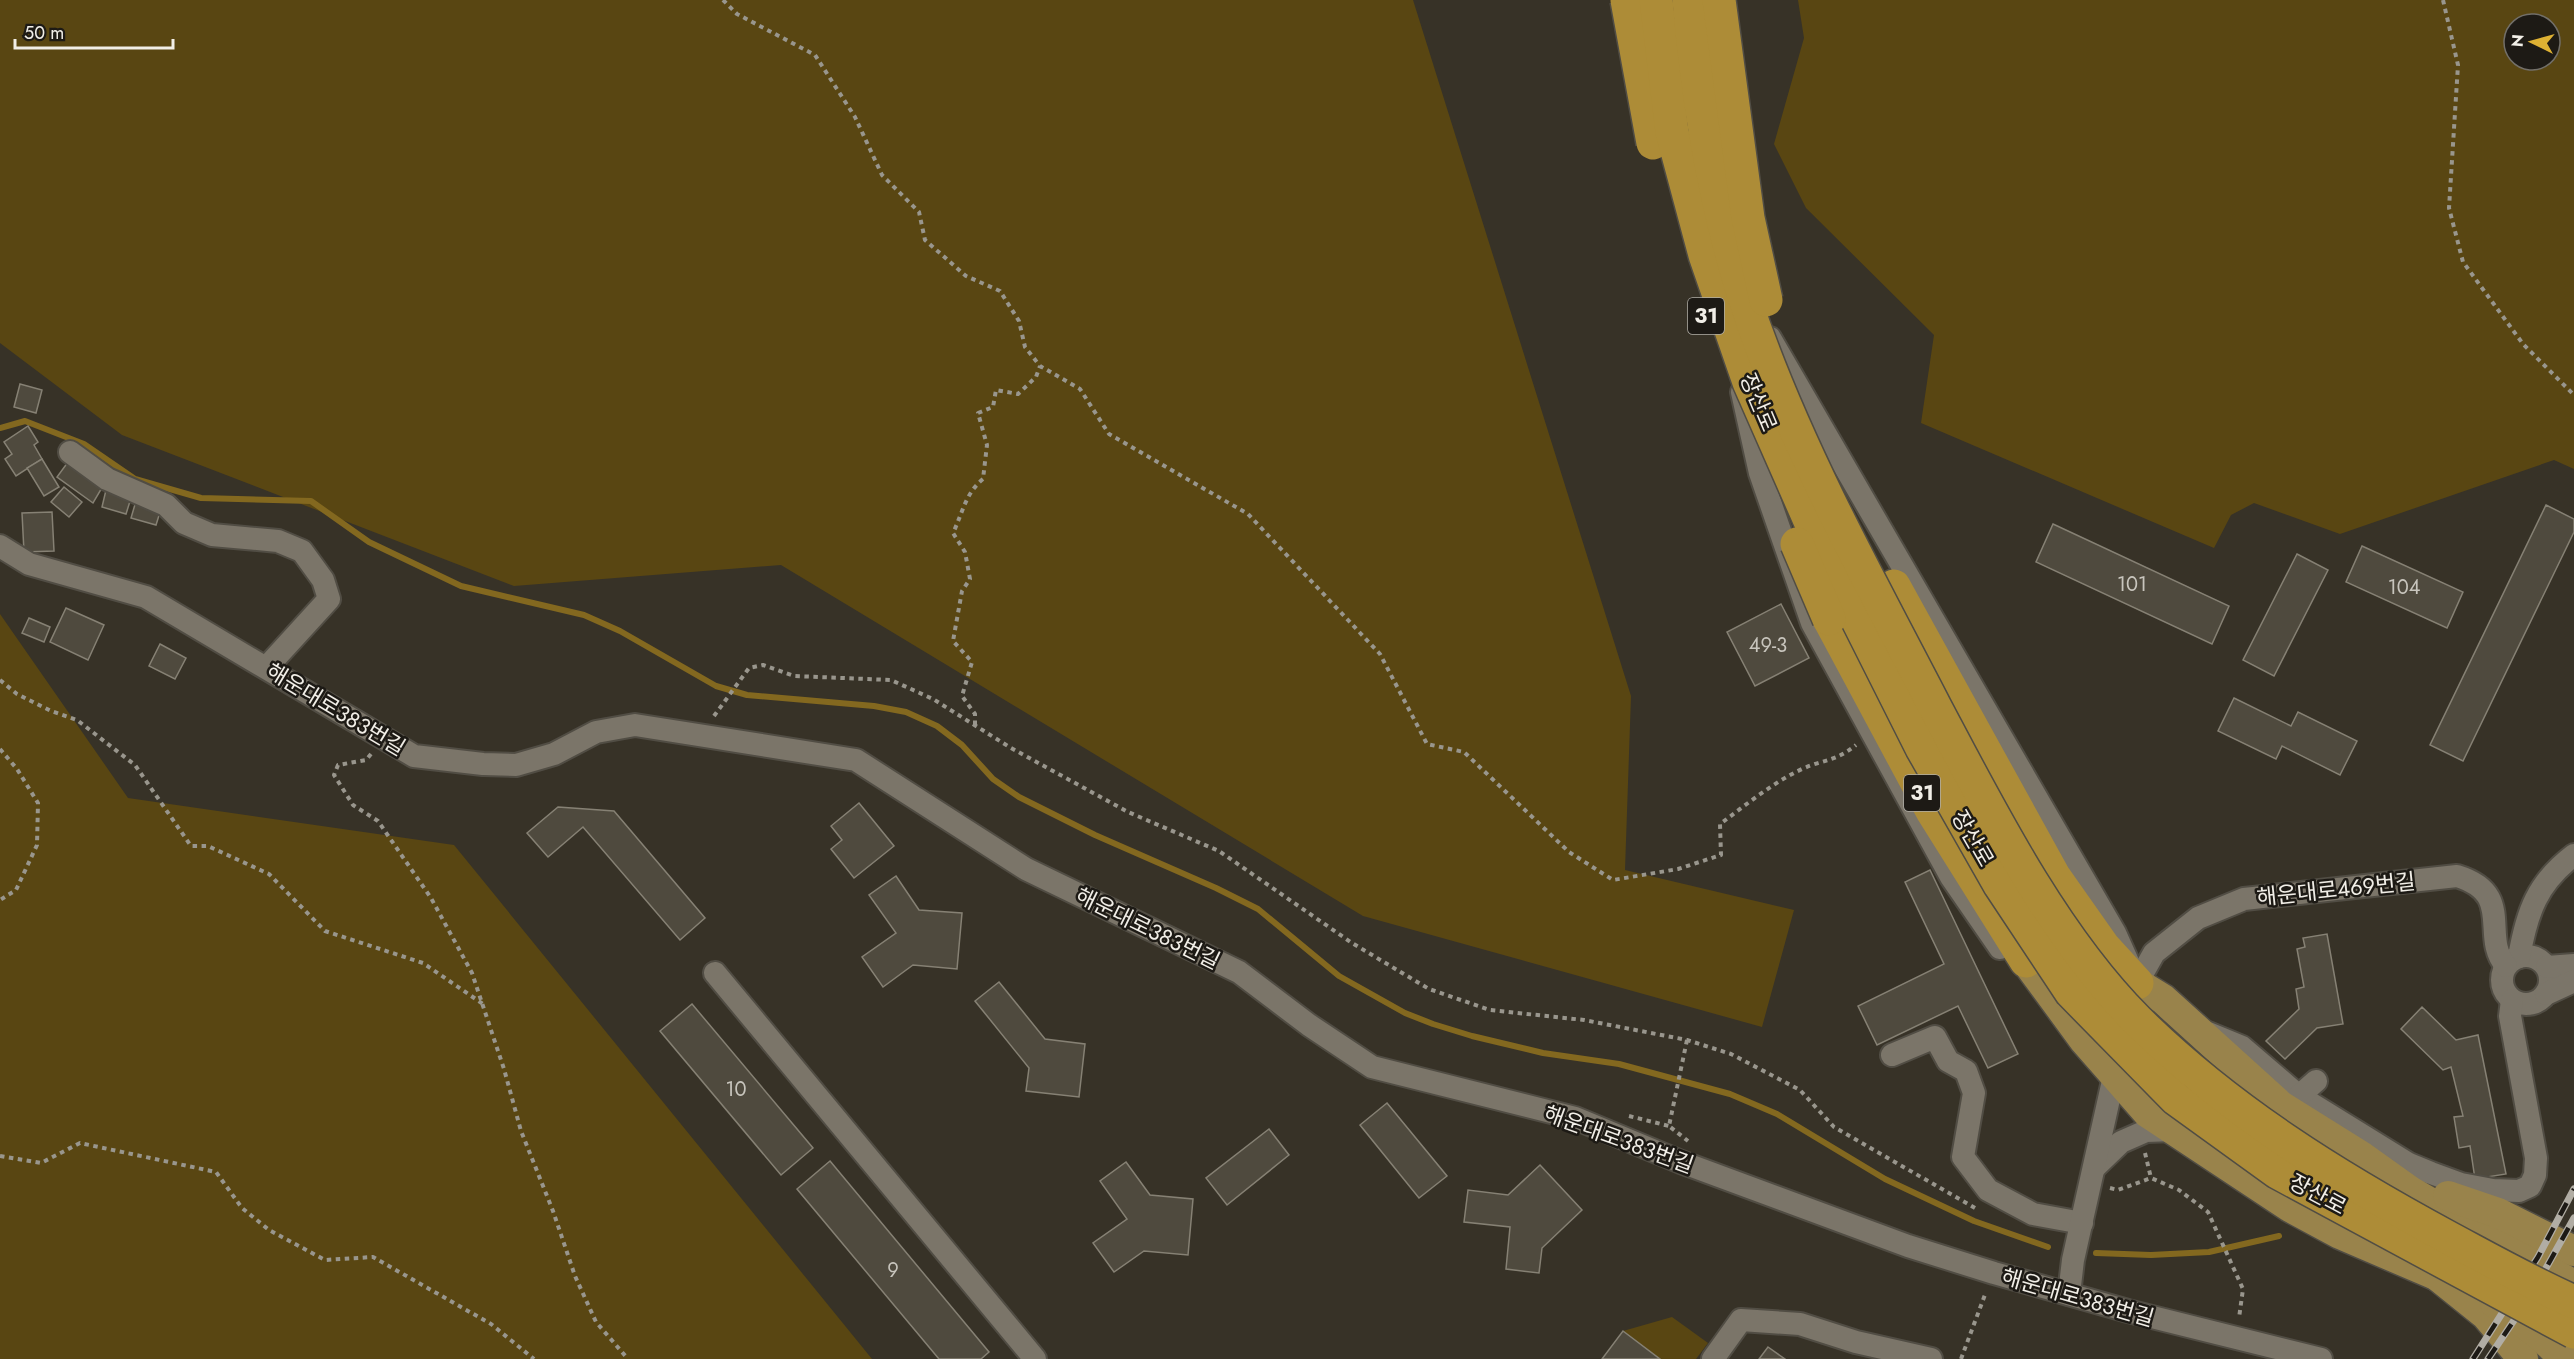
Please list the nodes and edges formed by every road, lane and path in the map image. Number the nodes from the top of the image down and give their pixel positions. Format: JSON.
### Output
{"nodes":[{"id":1,"x":723,"y":0,"type":"edge"},
{"id":2,"x":1627,"y":0,"type":"edge"},
{"id":3,"x":1642,"y":0,"type":"edge"},
{"id":4,"x":1656,"y":0,"type":"edge"},
{"id":5,"x":1689,"y":0,"type":"edge"},
{"id":6,"x":1708,"y":0,"type":"edge"},
{"id":7,"x":1719,"y":0,"type":"edge"},
{"id":8,"x":2443,"y":0,"type":"edge"},
{"id":9,"x":1762,"y":324,"type":"junction"},
{"id":10,"x":1730,"y":336,"type":"junction"},
{"id":11,"x":1040,"y":366,"type":"junction"},
{"id":12,"x":2574,"y":395,"type":"edge"},
{"id":13,"x":70,"y":452,"type":"dead end"},
{"id":14,"x":0,"y":546,"type":"edge"},
{"id":15,"x":267,"y":668,"type":"junction"},
{"id":16,"x":0,"y":680,"type":"edge"},
{"id":17,"x":708,"y":724,"type":"dead end"},
{"id":18,"x":975,"y":725,"type":"junction"},
{"id":19,"x":1871,"y":733,"type":"junction"},
{"id":20,"x":384,"y":738,"type":"junction"},
{"id":21,"x":0,"y":749,"type":"edge"},
{"id":22,"x":2574,"y":855,"type":"edge"},
{"id":23,"x":0,"y":900,"type":"edge"},
{"id":24,"x":2026,"y":961,"type":"joint"},
{"id":25,"x":2512,"y":961,"type":"junction"},
{"id":26,"x":2574,"y":965,"type":"edge"},
{"id":27,"x":2547,"y":967,"type":"junction"},
{"id":28,"x":715,"y":973,"type":"dead end"},
{"id":29,"x":2574,"y":981,"type":"edge"},
{"id":30,"x":2137,"y":983,"type":"junction"},
{"id":31,"x":2546,"y":994,"type":"junction"},
{"id":32,"x":2512,"y":1000,"type":"junction"},
{"id":33,"x":483,"y":1004,"type":"junction"},
{"id":34,"x":2196,"y":1028,"type":"junction"},
{"id":35,"x":1687,"y":1040,"type":"junction"},
{"id":36,"x":1892,"y":1055,"type":"dead end"},
{"id":37,"x":2115,"y":1074,"type":"junction"},
{"id":38,"x":1674,"y":1109,"type":"dead end"},
{"id":39,"x":2174,"y":1130,"type":"junction"},
{"id":40,"x":0,"y":1156,"type":"edge"},
{"id":41,"x":2361,"y":1156,"type":"junction"},
{"id":42,"x":2093,"y":1176,"type":"junction"},
{"id":43,"x":1980,"y":1211,"type":"dead end"},
{"id":44,"x":2082,"y":1223,"type":"junction"},
{"id":45,"x":2574,"y":1251,"type":"edge"},
{"id":46,"x":1994,"y":1273,"type":"junction"},
{"id":47,"x":2435,"y":1274,"type":"junction"},
{"id":48,"x":2574,"y":1285,"type":"edge"},
{"id":49,"x":2068,"y":1294,"type":"junction"},
{"id":50,"x":2574,"y":1302,"type":"edge"},
{"id":51,"x":2574,"y":1332,"type":"edge"},
{"id":52,"x":2235,"y":1339,"type":"junction"},
{"id":53,"x":1851,"y":1350,"type":"edge"},
{"id":54,"x":534,"y":1359,"type":"edge"},
{"id":55,"x":628,"y":1359,"type":"edge"},
{"id":56,"x":1035,"y":1359,"type":"edge"},
{"id":57,"x":1713,"y":1359,"type":"edge"},
{"id":58,"x":1930,"y":1359,"type":"edge"},
{"id":59,"x":1961,"y":1359,"type":"edge"},
{"id":60,"x":2321,"y":1359,"type":"edge"},
{"id":61,"x":2523,"y":1359,"type":"edge"},
{"id":62,"x":2565,"y":1359,"type":"edge"}],
"edges":[{"from":1,"to":11,"type":"path"},
{"from":2,"to":24,"type":"highway","number":"31","bridge":true},
{"from":3,"to":10,"type":"street"},
{"from":4,"to":51,"type":"highway","name":"장산로","bridge":true},
{"from":5,"to":50,"type":"highway","name":"장산로","bridge":true},
{"from":6,"to":9,"type":"street"},
{"from":7,"to":30,"type":"highway","bridge":true},
{"from":8,"to":12,"type":"path"},
{"from":9,"to":10,"type":"street"},
{"from":9,"to":30,"type":"street"},
{"from":10,"to":19,"type":"street"},
{"from":11,"to":18,"type":"path"},
{"from":11,"to":19,"type":"path"},
{"from":13,"to":15,"type":"street"},
{"from":14,"to":15,"type":"street","name":"해운대로383번길"},
{"from":15,"to":20,"type":"street","name":"해운대로383번길"},
{"from":16,"to":33,"type":"path"},
{"from":17,"to":18,"type":"path"},
{"from":18,"to":35,"type":"path"},
{"from":19,"to":37,"type":"street"},
{"from":20,"to":33,"type":"path"},
{"from":20,"to":46,"type":"street","name":"해운대로383번길"},
{"from":21,"to":23,"type":"path"},
{"from":22,"to":25,"type":"street"},
{"from":24,"to":37,"type":"main road","number":"31"},
{"from":25,"to":27,"type":"street"},
{"from":25,"to":30,"type":"street","name":"해운대로469번길"},
{"from":25,"to":32,"type":"street","name":"해운대로469번길"},
{"from":26,"to":27,"type":"street"},
{"from":27,"to":31,"type":"street"},
{"from":28,"to":56,"type":"street"},
{"from":29,"to":31,"type":"street"},
{"from":30,"to":34,"type":"main road"},
{"from":30,"to":37,"type":"street","name":"해운대로469번길"},
{"from":31,"to":32,"type":"street"},
{"from":32,"to":34,"type":"street","name":"해운대로469번길"},
{"from":33,"to":55,"type":"path"},
{"from":34,"to":41,"type":"main road"},
{"from":35,"to":38,"type":"path"},
{"from":35,"to":43,"type":"path"},
{"from":36,"to":44,"type":"street"},
{"from":37,"to":39,"type":"main road","number":"31"},
{"from":37,"to":42,"type":"street","name":"해운대로469번길"},
{"from":39,"to":42,"type":"street"},
{"from":39,"to":47,"type":"main road","number":"31"},
{"from":40,"to":54,"type":"path"},
{"from":41,"to":45,"type":"main road"},
{"from":41,"to":48,"type":"main road"},
{"from":42,"to":44,"type":"street","name":"해운대로469번길"},
{"from":42,"to":52,"type":"path"},
{"from":44,"to":49,"type":"street","name":"해운대로469번길"},
{"from":46,"to":49,"type":"street","name":"해운대로383번길"},
{"from":46,"to":59,"type":"path"},
{"from":47,"to":61,"type":"main road"},
{"from":47,"to":62,"type":"main road","number":"31"},
{"from":49,"to":52,"type":"street","name":"해운대로383번길"},
{"from":52,"to":60,"type":"street","name":"해운대로383번길"},
{"from":53,"to":57,"type":"street"},
{"from":53,"to":58,"type":"street"}]}
